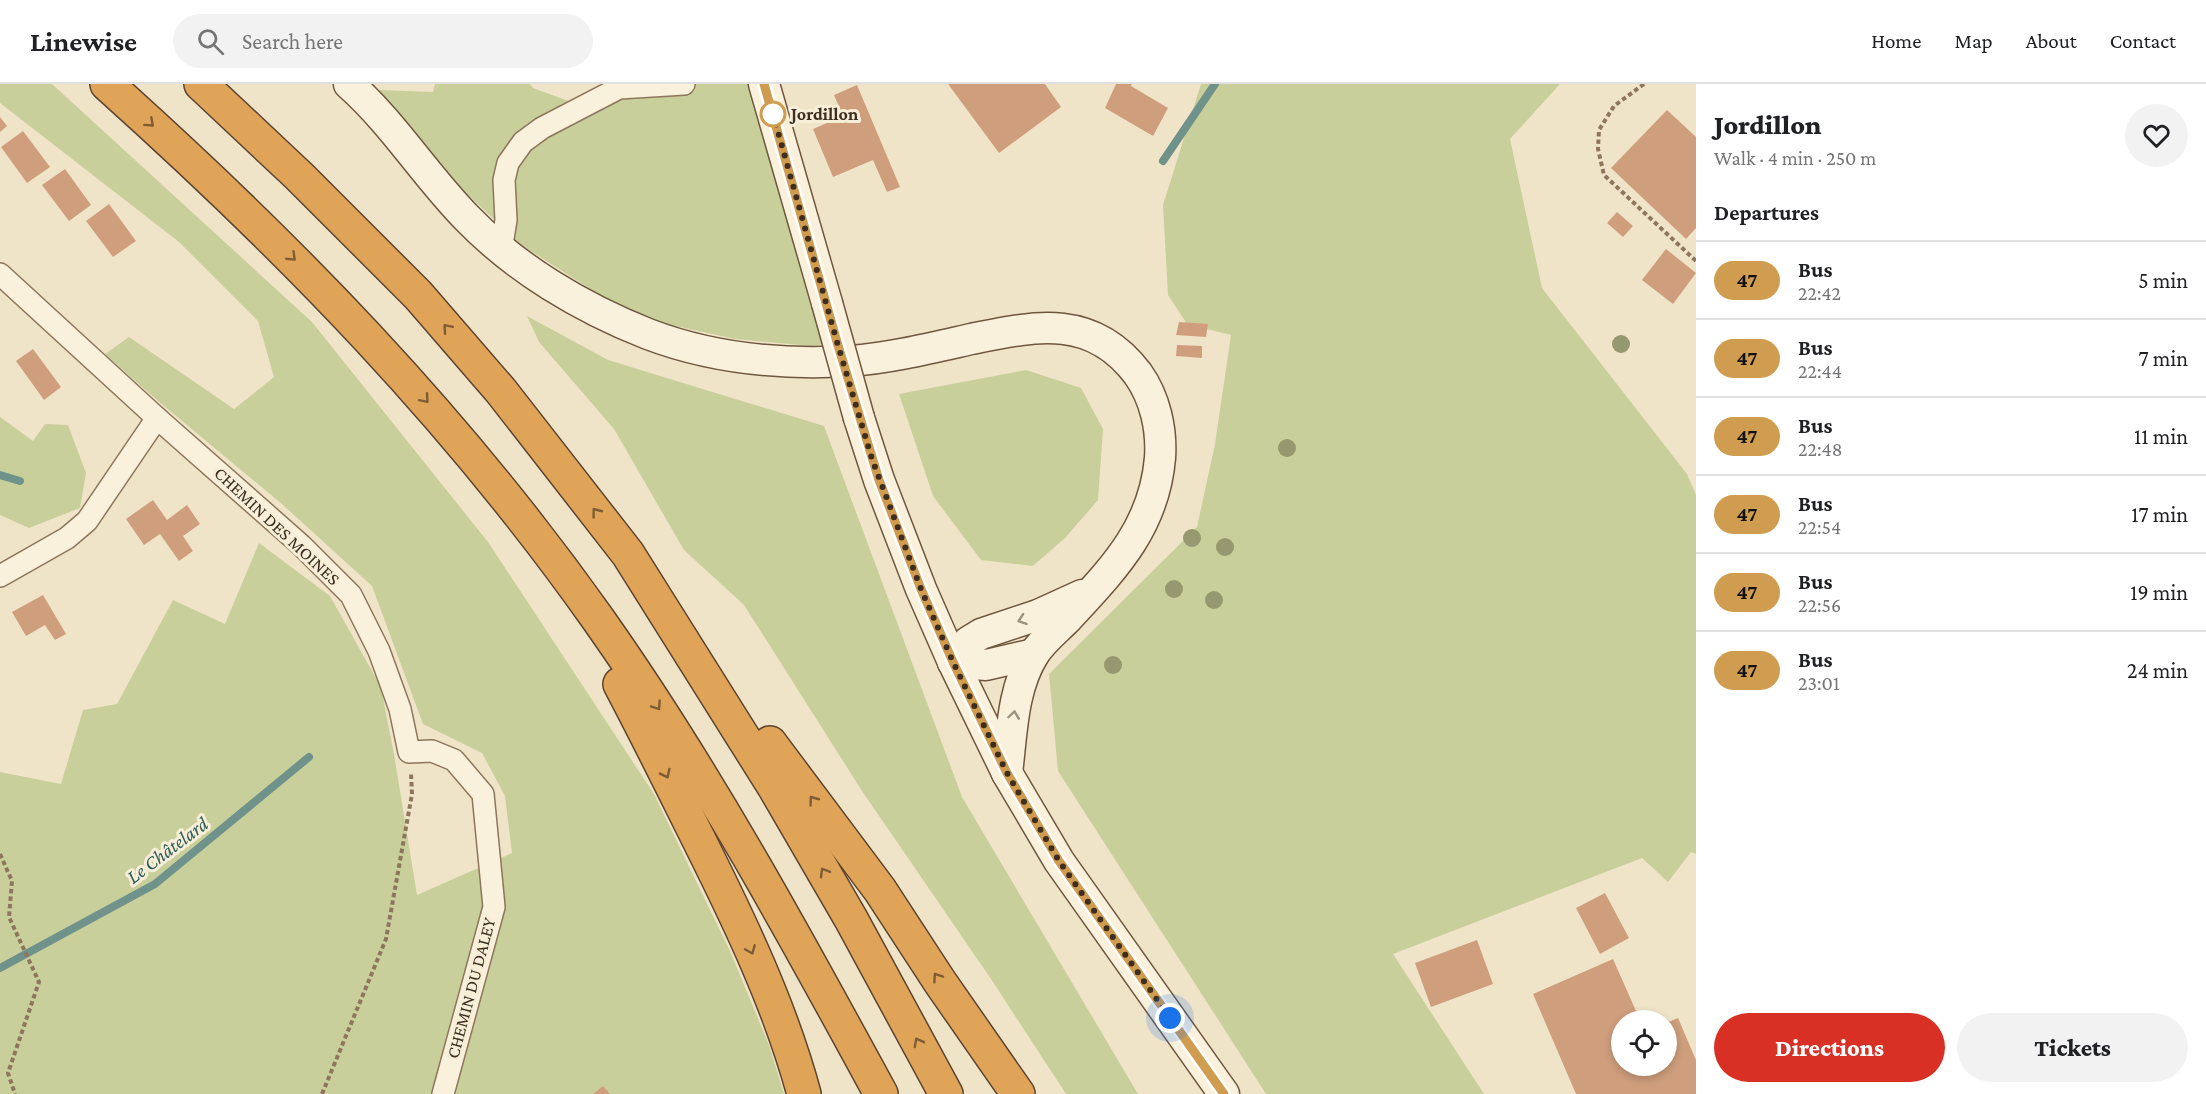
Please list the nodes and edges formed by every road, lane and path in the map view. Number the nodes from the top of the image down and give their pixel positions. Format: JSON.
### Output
{"nodes":[{"id":1,"x":107,"y":84,"type":"edge"},
{"id":2,"x":201,"y":84,"type":"edge"},
{"id":3,"x":349,"y":84,"type":"edge"},
{"id":4,"x":684,"y":84,"type":"edge"},
{"id":5,"x":764,"y":84,"type":"edge"},
{"id":6,"x":1644,"y":84,"type":"edge"},
{"id":7,"x":501,"y":251,"type":"junction"},
{"id":8,"x":1696,"y":261,"type":"edge"},
{"id":9,"x":0,"y":274,"type":"edge"},
{"id":10,"x":157,"y":418,"type":"junction"},
{"id":11,"x":628,"y":554,"type":"junction"},
{"id":12,"x":551,"y":555,"type":"junction"},
{"id":13,"x":0,"y":576,"type":"edge"},
{"id":14,"x":1095,"y":589,"type":"junction"},
{"id":15,"x":1034,"y":654,"type":"junction"},
{"id":16,"x":953,"y":662,"type":"junction"},
{"id":17,"x":409,"y":752,"type":"junction"},
{"id":18,"x":1007,"y":773,"type":"junction"},
{"id":19,"x":0,"y":854,"type":"edge"},
{"id":20,"x":15,"y":1094,"type":"edge"},
{"id":21,"x":322,"y":1094,"type":"edge"},
{"id":22,"x":443,"y":1094,"type":"edge"},
{"id":23,"x":804,"y":1094,"type":"edge"},
{"id":24,"x":881,"y":1094,"type":"edge"},
{"id":25,"x":946,"y":1094,"type":"edge"},
{"id":26,"x":1018,"y":1094,"type":"edge"},
{"id":27,"x":1224,"y":1094,"type":"edge"}],
"edges":[{"from":1,"to":12,"type":"highway","one_way":true},
{"from":11,"to":2,"type":"highway","one_way":true},
{"from":3,"to":7,"type":"street"},
{"from":4,"to":7,"type":"street"},
{"from":5,"to":16,"type":"street","bridge":true},
{"from":6,"to":8,"type":"path"},
{"from":7,"to":14,"type":"street"},
{"from":9,"to":10,"type":"street","name":"CHEMIN DES MOINES"},
{"from":10,"to":13,"type":"street"},
{"from":10,"to":17,"type":"street","name":"CHEMIN DES MOINES"},
{"from":25,"to":11,"type":"highway","one_way":true},
{"from":26,"to":11,"type":"highway","one_way":true},
{"from":12,"to":23,"type":"highway","one_way":true},
{"from":12,"to":24,"type":"highway","one_way":true},
{"from":14,"to":15,"type":"street"},
{"from":14,"to":16,"type":"street","one_way":true},
{"from":15,"to":16,"type":"street"},
{"from":18,"to":15,"type":"street","one_way":true},
{"from":16,"to":18,"type":"street"},
{"from":17,"to":21,"type":"path"},
{"from":17,"to":22,"type":"street","name":"CHEMIN DU DALEY"},
{"from":18,"to":27,"type":"street"},
{"from":19,"to":20,"type":"path"}]}
